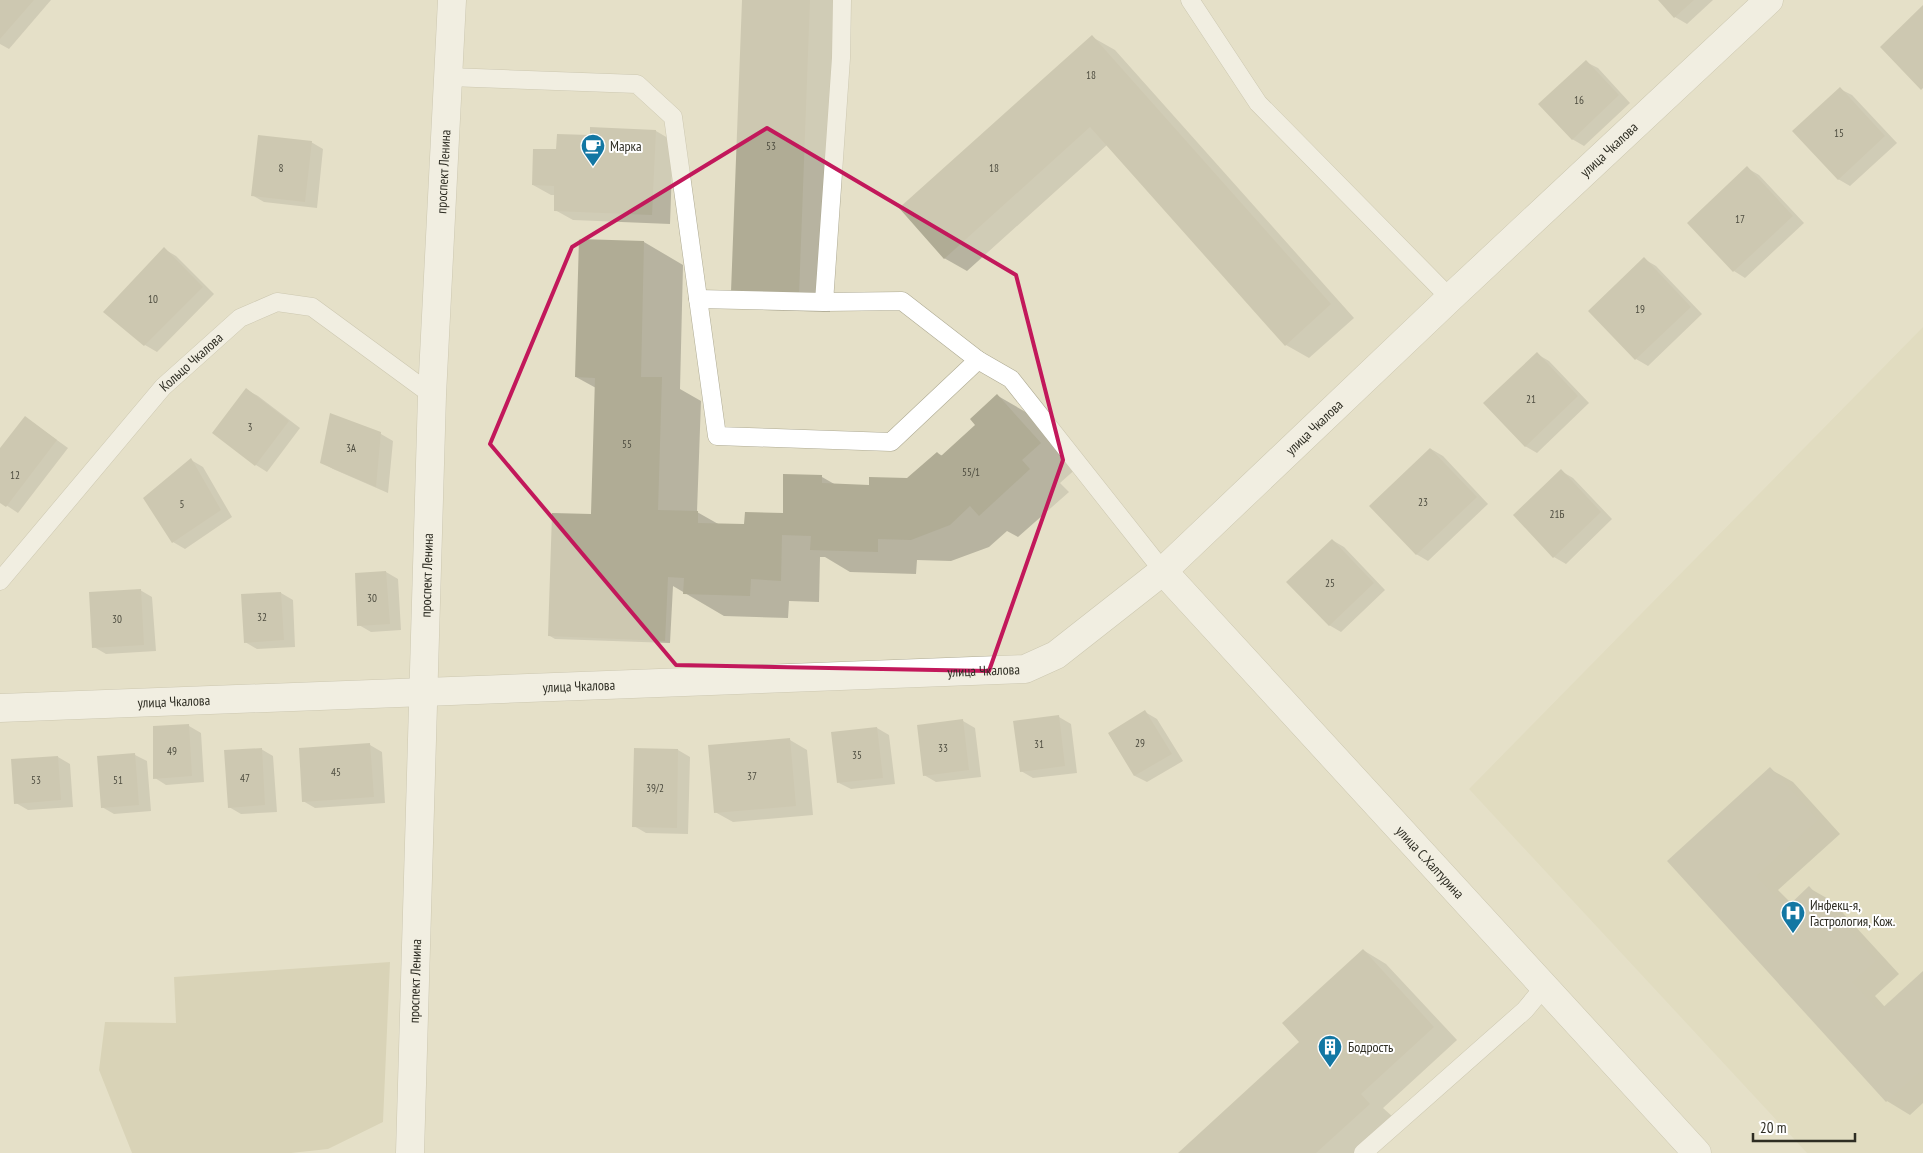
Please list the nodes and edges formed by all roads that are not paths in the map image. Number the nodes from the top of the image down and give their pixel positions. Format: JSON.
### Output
{"nodes":[{"id":1,"x":452,"y":0,"type":"edge"},
{"id":2,"x":842,"y":0,"type":"edge"},
{"id":3,"x":1190,"y":0,"type":"edge"},
{"id":4,"x":1769,"y":0,"type":"edge"},
{"id":5,"x":449,"y":77,"type":"junction"},
{"id":6,"x":1450,"y":298,"type":"junction"},
{"id":7,"x":698,"y":299,"type":"junction"},
{"id":8,"x":824,"y":302,"type":"junction"},
{"id":9,"x":978,"y":360,"type":"junction"},
{"id":10,"x":432,"y":396,"type":"junction"},
{"id":11,"x":1163,"y":572,"type":"junction"},
{"id":12,"x":0,"y":581,"type":"edge"},
{"id":13,"x":425,"y":692,"type":"junction"},
{"id":14,"x":0,"y":708,"type":"edge"},
{"id":15,"x":1544,"y":987,"type":"junction"},
{"id":16,"x":410,"y":1153,"type":"edge"},
{"id":17,"x":1363,"y":1153,"type":"edge"},
{"id":18,"x":1697,"y":1153,"type":"edge"}],
"edges":[{"from":1,"to":5,"type":"street","name":"проспект Ленина"},
{"from":2,"to":8,"type":"lane"},
{"from":3,"to":6,"type":"lane"},
{"from":4,"to":6,"type":"street","name":"улица Чкалова"},
{"from":5,"to":7,"type":"lane"},
{"from":5,"to":10,"type":"street","name":"проспект Ленина"},
{"from":6,"to":11,"type":"street","name":"улица Чкалова"},
{"from":7,"to":8,"type":"lane"},
{"from":7,"to":9,"type":"lane"},
{"from":8,"to":9,"type":"lane"},
{"from":9,"to":11,"type":"lane"},
{"from":10,"to":12,"type":"lane","name":"Кольцо Чкалова"},
{"from":10,"to":13,"type":"street","name":"проспект Ленина"},
{"from":11,"to":13,"type":"street","name":"улица Чкалова"},
{"from":11,"to":15,"type":"street","name":"улица С.Халтурина"},
{"from":13,"to":14,"type":"street","name":"улица Чкалова"},
{"from":13,"to":16,"type":"street","name":"проспект Ленина"},
{"from":15,"to":17,"type":"lane"},
{"from":15,"to":18,"type":"street","name":"улица С.Халтурина"}]}
